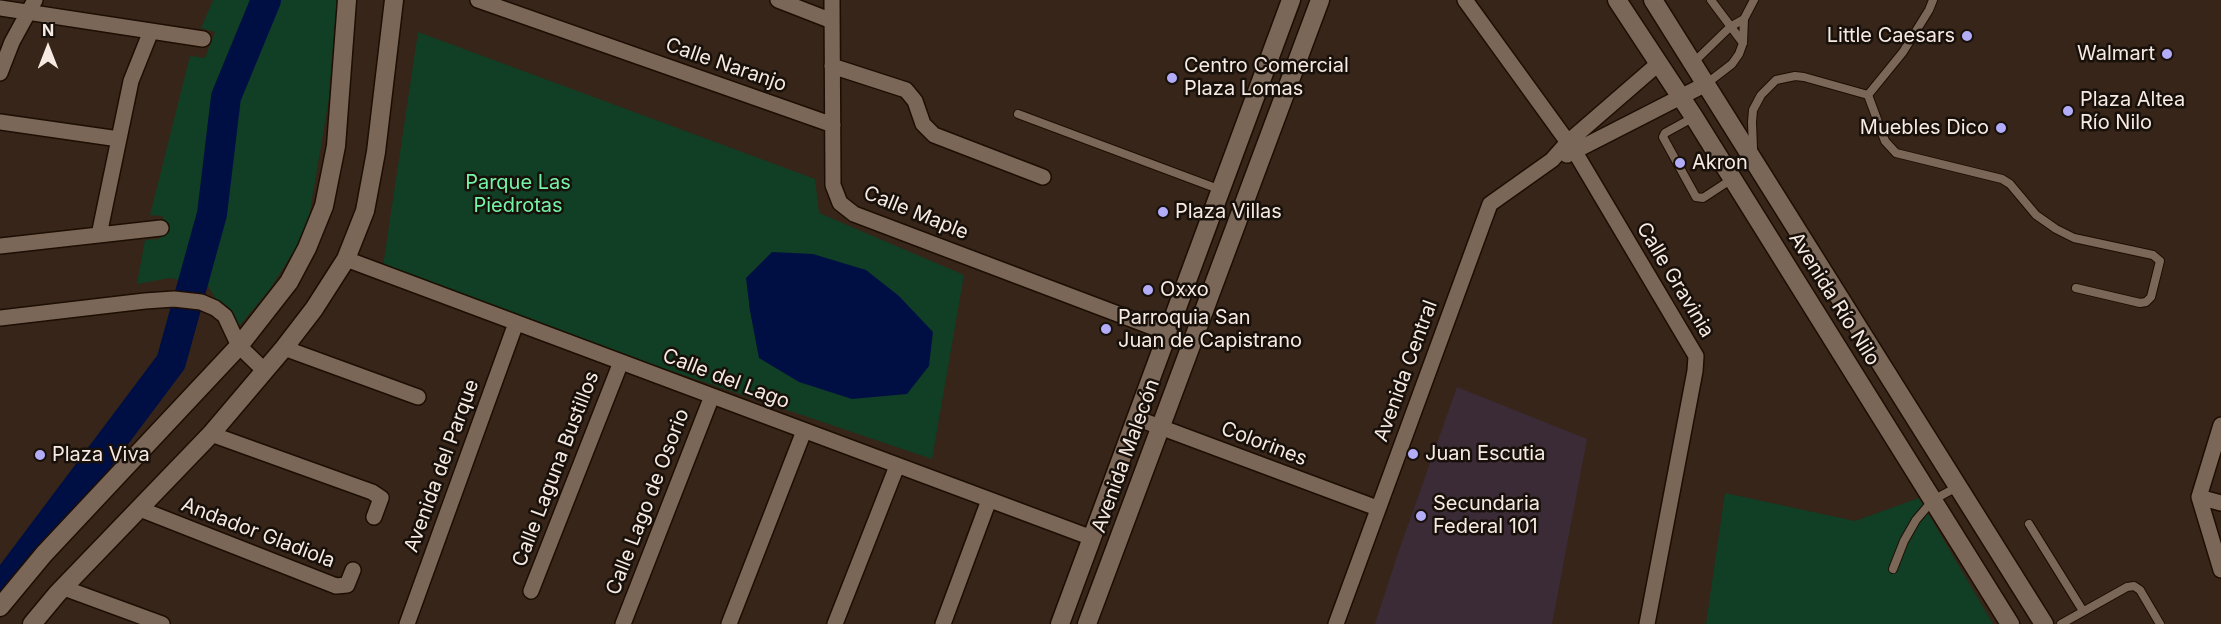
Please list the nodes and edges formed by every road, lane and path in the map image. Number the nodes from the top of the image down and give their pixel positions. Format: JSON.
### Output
{"nodes":[{"id":1,"x":347,"y":0,"type":"edge"},
{"id":2,"x":394,"y":0,"type":"edge"},
{"id":3,"x":478,"y":0,"type":"edge"},
{"id":4,"x":777,"y":0,"type":"edge"},
{"id":5,"x":832,"y":0,"type":"edge"},
{"id":6,"x":1291,"y":0,"type":"edge"},
{"id":7,"x":1320,"y":0,"type":"edge"},
{"id":8,"x":1465,"y":0,"type":"edge"},
{"id":9,"x":1653,"y":0,"type":"edge"},
{"id":10,"x":1711,"y":0,"type":"edge"},
{"id":11,"x":1754,"y":0,"type":"edge"},
{"id":12,"x":1933,"y":0,"type":"edge"},
{"id":13,"x":1622,"y":2,"type":"edge"},
{"id":14,"x":32,"y":6,"type":"edge"},
{"id":15,"x":0,"y":8,"type":"edge"},
{"id":16,"x":1744,"y":19,"type":"junction"},
{"id":17,"x":832,"y":21,"type":"junction"},
{"id":18,"x":1730,"y":27,"type":"junction"},
{"id":19,"x":151,"y":31,"type":"junction"},
{"id":20,"x":203,"y":39,"type":"dead end"},
{"id":21,"x":1743,"y":43,"type":"junction"},
{"id":22,"x":1693,"y":63,"type":"junction"},
{"id":23,"x":1658,"y":64,"type":"junction"},
{"id":24,"x":832,"y":66,"type":"junction"},
{"id":25,"x":0,"y":73,"type":"edge"},
{"id":26,"x":1706,"y":84,"type":"junction"},
{"id":27,"x":1869,"y":96,"type":"junction"},
{"id":28,"x":1680,"y":98,"type":"junction"},
{"id":29,"x":1018,"y":114,"type":"dead end"},
{"id":30,"x":1694,"y":117,"type":"junction"},
{"id":31,"x":0,"y":122,"type":"edge"},
{"id":32,"x":833,"y":125,"type":"junction"},
{"id":33,"x":119,"y":140,"type":"junction"},
{"id":34,"x":1571,"y":147,"type":"junction"},
{"id":35,"x":1754,"y":160,"type":"junction"},
{"id":36,"x":1043,"y":177,"type":"dead end"},
{"id":37,"x":1732,"y":179,"type":"junction"},
{"id":38,"x":1770,"y":185,"type":"junction"},
{"id":39,"x":1221,"y":190,"type":"junction"},
{"id":40,"x":1743,"y":196,"type":"junction"},
{"id":41,"x":161,"y":228,"type":"dead end"},
{"id":42,"x":99,"y":235,"type":"junction"},
{"id":43,"x":0,"y":246,"type":"edge"},
{"id":44,"x":346,"y":259,"type":"junction"},
{"id":45,"x":2076,"y":288,"type":"dead end"},
{"id":46,"x":0,"y":318,"type":"edge"},
{"id":47,"x":516,"y":323,"type":"junction"},
{"id":48,"x":1168,"y":333,"type":"junction"},
{"id":49,"x":239,"y":346,"type":"junction"},
{"id":50,"x":284,"y":348,"type":"junction"},
{"id":51,"x":621,"y":362,"type":"junction"},
{"id":52,"x":265,"y":371,"type":"junction"},
{"id":53,"x":712,"y":396,"type":"junction"},
{"id":54,"x":418,"y":397,"type":"dead end"},
{"id":55,"x":1136,"y":418,"type":"junction"},
{"id":56,"x":2221,"y":426,"type":"edge"},
{"id":57,"x":1161,"y":427,"type":"junction"},
{"id":58,"x":804,"y":431,"type":"junction"},
{"id":59,"x":211,"y":434,"type":"junction"},
{"id":60,"x":897,"y":466,"type":"junction"},
{"id":61,"x":1958,"y":486,"type":"junction"},
{"id":62,"x":2199,"y":496,"type":"junction"},
{"id":63,"x":989,"y":500,"type":"junction"},
{"id":64,"x":1933,"y":500,"type":"junction"},
{"id":65,"x":2221,"y":502,"type":"edge"},
{"id":66,"x":140,"y":508,"type":"junction"},
{"id":67,"x":1377,"y":508,"type":"junction"},
{"id":68,"x":374,"y":517,"type":"dead end"},
{"id":69,"x":2029,"y":524,"type":"dead end"},
{"id":70,"x":1092,"y":538,"type":"junction"},
{"id":71,"x":1893,"y":569,"type":"dead end"},
{"id":72,"x":353,"y":570,"type":"dead end"},
{"id":73,"x":2221,"y":570,"type":"edge"},
{"id":74,"x":64,"y":588,"type":"junction"},
{"id":75,"x":531,"y":591,"type":"dead end"},
{"id":76,"x":0,"y":607,"type":"edge"},
{"id":77,"x":2083,"y":611,"type":"junction"},
{"id":78,"x":32,"y":624,"type":"edge"},
{"id":79,"x":162,"y":624,"type":"edge"},
{"id":80,"x":406,"y":624,"type":"edge"},
{"id":81,"x":623,"y":624,"type":"edge"},
{"id":82,"x":729,"y":624,"type":"edge"},
{"id":83,"x":835,"y":624,"type":"edge"},
{"id":84,"x":943,"y":624,"type":"edge"},
{"id":85,"x":1060,"y":624,"type":"edge"},
{"id":86,"x":1087,"y":624,"type":"edge"},
{"id":87,"x":1336,"y":624,"type":"edge"},
{"id":88,"x":1647,"y":624,"type":"edge"},
{"id":89,"x":2010,"y":624,"type":"edge"},
{"id":90,"x":2044,"y":624,"type":"edge"},
{"id":91,"x":2061,"y":624,"type":"edge"},
{"id":92,"x":2160,"y":624,"type":"edge"}],
"edges":[{"from":1,"to":49,"type":"street"},
{"from":2,"to":44,"type":"street"},
{"from":3,"to":32,"type":"street","name":"Calle Naranjo"},
{"from":4,"to":17,"type":"street"},
{"from":5,"to":17,"type":"street","name":"Calle Maple"},
{"from":6,"to":39,"type":"street","name":"Avenida Malecón"},
{"from":7,"to":57,"type":"street","name":"Avenida Malecón"},
{"from":8,"to":34,"type":"street","name":"Calle Gravinia"},
{"from":9,"to":22,"type":"street","name":"Avenida Río Nilo"},
{"from":10,"to":18,"type":"lane"},
{"from":11,"to":16,"type":"lane"},
{"from":12,"to":27,"type":"lane"},
{"from":13,"to":23,"type":"street","name":"Avenida Río Nilo"},
{"from":14,"to":15,"type":"street"},
{"from":14,"to":19,"type":"street"},
{"from":14,"to":25,"type":"street"},
{"from":16,"to":18,"type":"lane"},
{"from":16,"to":21,"type":"lane"},
{"from":17,"to":24,"type":"street","name":"Calle Maple"},
{"from":18,"to":21,"type":"lane"},
{"from":18,"to":22,"type":"lane"},
{"from":19,"to":20,"type":"street"},
{"from":19,"to":33,"type":"street"},
{"from":21,"to":26,"type":"lane"},
{"from":22,"to":26,"type":"street","name":"Avenida Río Nilo"},
{"from":23,"to":28,"type":"street","name":"Avenida Río Nilo"},
{"from":23,"to":34,"type":"street","name":"Avenida Central"},
{"from":24,"to":32,"type":"street","name":"Calle Maple"},
{"from":24,"to":36,"type":"street"},
{"from":26,"to":28,"type":"street","name":"Avenida Central"},
{"from":26,"to":35,"type":"street","name":"Avenida Río Nilo"},
{"from":27,"to":35,"type":"lane"},
{"from":27,"to":45,"type":"lane"},
{"from":28,"to":30,"type":"street","name":"Avenida Río Nilo"},
{"from":28,"to":34,"type":"street","name":"Avenida Central"},
{"from":29,"to":39,"type":"lane"},
{"from":30,"to":37,"type":"street","name":"Avenida Río Nilo"},
{"from":30,"to":37,"type":"lane"},
{"from":31,"to":33,"type":"street"},
{"from":32,"to":48,"type":"street","name":"Calle Maple"},
{"from":33,"to":42,"type":"street"},
{"from":34,"to":67,"type":"street","name":"Avenida Central"},
{"from":34,"to":88,"type":"street","name":"Calle Gravinia"},
{"from":35,"to":38,"type":"street","name":"Avenida Río Nilo"},
{"from":37,"to":40,"type":"street","name":"Avenida Río Nilo"},
{"from":38,"to":40,"type":"street"},
{"from":38,"to":61,"type":"street","name":"Avenida Río Nilo"},
{"from":39,"to":48,"type":"street","name":"Avenida Malecón"},
{"from":40,"to":64,"type":"street","name":"Avenida Río Nilo"},
{"from":41,"to":42,"type":"street"},
{"from":42,"to":43,"type":"street"},
{"from":44,"to":47,"type":"street","name":"Calle del Lago"},
{"from":44,"to":50,"type":"street"},
{"from":46,"to":49,"type":"street"},
{"from":47,"to":51,"type":"street","name":"Calle del Lago"},
{"from":47,"to":80,"type":"street","name":"Avenida del Parque"},
{"from":48,"to":55,"type":"street","name":"Avenida Malecón"},
{"from":49,"to":52,"type":"street"},
{"from":49,"to":76,"type":"street"},
{"from":50,"to":52,"type":"street"},
{"from":50,"to":54,"type":"street"},
{"from":51,"to":53,"type":"street","name":"Calle del Lago"},
{"from":51,"to":75,"type":"street","name":"Calle Laguna Bustillos"},
{"from":52,"to":59,"type":"street"},
{"from":53,"to":58,"type":"street","name":"Calle del Lago"},
{"from":53,"to":81,"type":"street","name":"Calle Lago de Osorio"},
{"from":55,"to":57,"type":"street","name":"Colorines"},
{"from":55,"to":70,"type":"street","name":"Avenida Malecón"},
{"from":56,"to":62,"type":"street"},
{"from":57,"to":67,"type":"street","name":"Colorines"},
{"from":57,"to":86,"type":"street","name":"Avenida Malecón"},
{"from":58,"to":60,"type":"street","name":"Calle del Lago"},
{"from":58,"to":82,"type":"street"},
{"from":59,"to":66,"type":"street"},
{"from":59,"to":68,"type":"street"},
{"from":60,"to":63,"type":"street","name":"Calle del Lago"},
{"from":60,"to":83,"type":"street"},
{"from":61,"to":64,"type":"lane"},
{"from":61,"to":90,"type":"street","name":"Avenida Río Nilo"},
{"from":62,"to":65,"type":"street"},
{"from":62,"to":73,"type":"street"},
{"from":63,"to":70,"type":"street","name":"Calle del Lago"},
{"from":63,"to":84,"type":"street"},
{"from":64,"to":71,"type":"lane"},
{"from":64,"to":89,"type":"street","name":"Avenida Río Nilo"},
{"from":66,"to":72,"type":"street","name":"Andador Gladiola"},
{"from":66,"to":74,"type":"street"},
{"from":67,"to":87,"type":"street","name":"Avenida Central"},
{"from":69,"to":77,"type":"lane"},
{"from":70,"to":85,"type":"street","name":"Avenida Malecón"},
{"from":74,"to":78,"type":"street"},
{"from":74,"to":79,"type":"street"},
{"from":77,"to":91,"type":"lane"},
{"from":77,"to":92,"type":"lane"}]}
